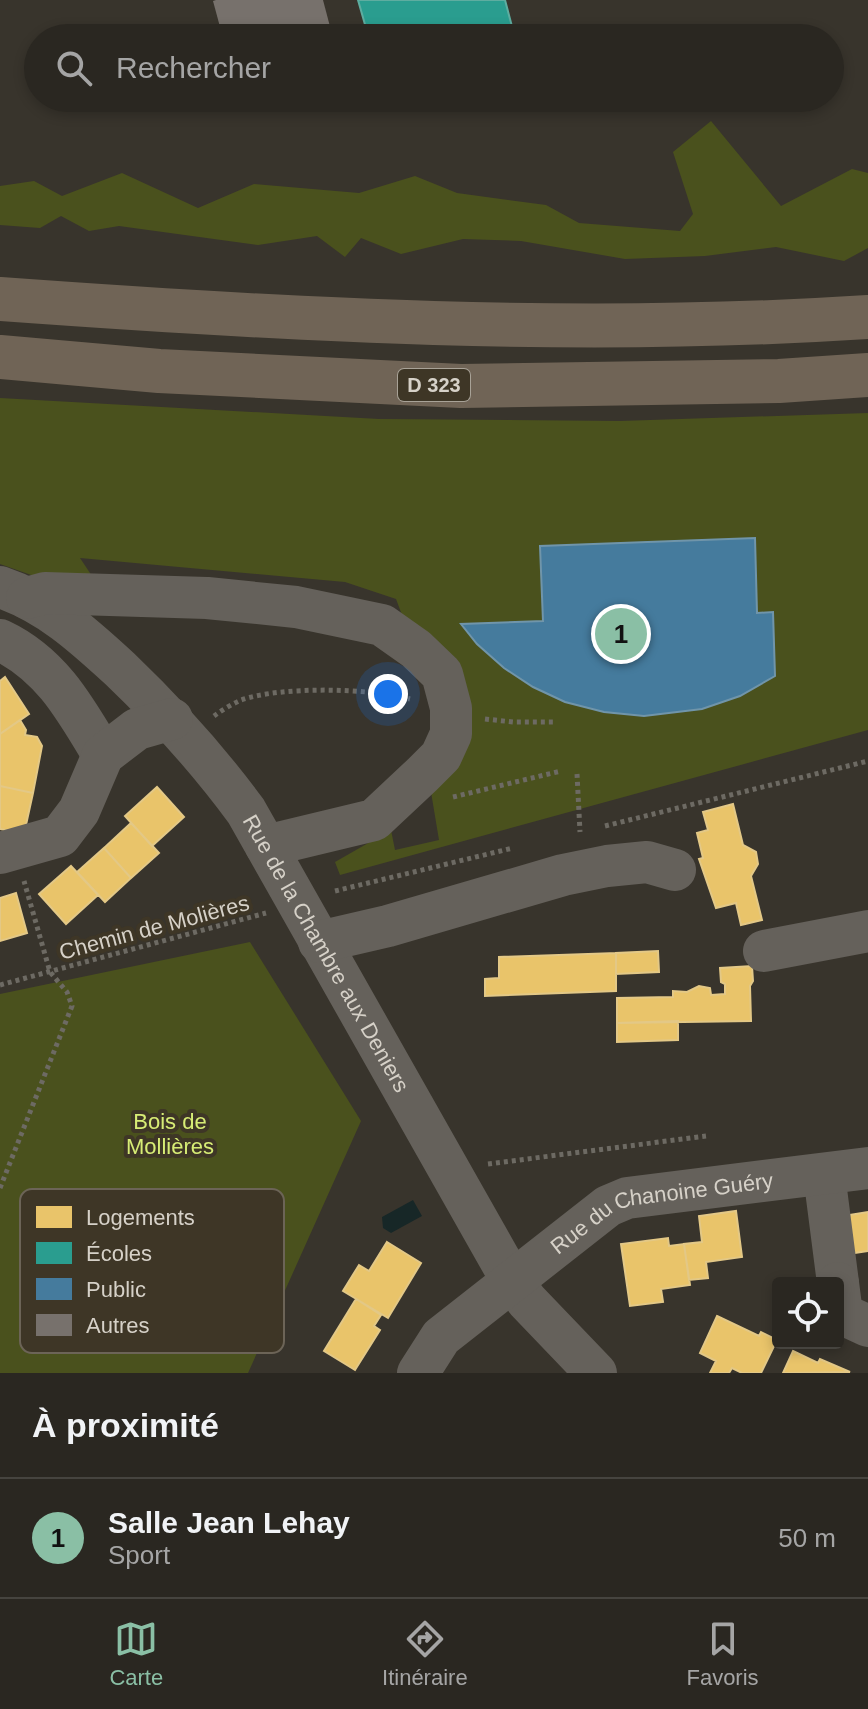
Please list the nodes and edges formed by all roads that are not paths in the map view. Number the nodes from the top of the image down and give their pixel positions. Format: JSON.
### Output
{"nodes":[{"id":1,"x":0,"y":299,"type":"edge"},
{"id":2,"x":868,"y":317,"type":"edge"},
{"id":3,"x":0,"y":357,"type":"edge"},
{"id":4,"x":868,"y":375,"type":"edge"},
{"id":5,"x":13,"y":592,"type":"edge"},
{"id":6,"x":0,"y":640,"type":"edge"},
{"id":7,"x":188,"y":722,"type":"junction"},
{"id":8,"x":103,"y":755,"type":"junction"},
{"id":9,"x":266,"y":846,"type":"junction"},
{"id":10,"x":7,"y":851,"type":"edge"},
{"id":11,"x":675,"y":870,"type":"dead end"},
{"id":12,"x":868,"y":931,"type":"edge"},
{"id":13,"x":319,"y":942,"type":"junction"},
{"id":14,"x":764,"y":951,"type":"dead end"},
{"id":15,"x":868,"y":1168,"type":"edge"},
{"id":16,"x":824,"y":1174,"type":"junction"},
{"id":17,"x":837,"y":1277,"type":"edge"},
{"id":18,"x":512,"y":1281,"type":"junction"},
{"id":19,"x":844,"y":1315,"type":"edge"},
{"id":20,"x":868,"y":1326,"type":"edge"},
{"id":21,"x":418,"y":1373,"type":"edge"},
{"id":22,"x":596,"y":1373,"type":"edge"}],
"edges":[{"from":1,"to":2,"type":"highway"},
{"from":3,"to":4,"type":"highway","number":"D 323"},
{"from":5,"to":7,"type":"street","name":"Rue de la Chambre aux Deniers"},
{"from":5,"to":9,"type":"street"},
{"from":6,"to":8,"type":"street"},
{"from":7,"to":8,"type":"street"},
{"from":7,"to":9,"type":"street","name":"Rue de la Chambre aux Deniers"},
{"from":8,"to":10,"type":"street"},
{"from":9,"to":13,"type":"street","name":"Rue de la Chambre aux Deniers"},
{"from":11,"to":13,"type":"street"},
{"from":12,"to":14,"type":"street"},
{"from":13,"to":18,"type":"street","name":"Rue de la Chambre aux Deniers"},
{"from":15,"to":16,"type":"street","name":"Rue du Chanoine Guéry"},
{"from":16,"to":17,"type":"street"},
{"from":16,"to":18,"type":"street","name":"Rue du Chanoine Guéry"},
{"from":18,"to":21,"type":"street","name":"Rue du Chanoine Guéry"},
{"from":18,"to":22,"type":"street","name":"Rue de la Chambre aux Deniers"},
{"from":19,"to":20,"type":"street"}]}
